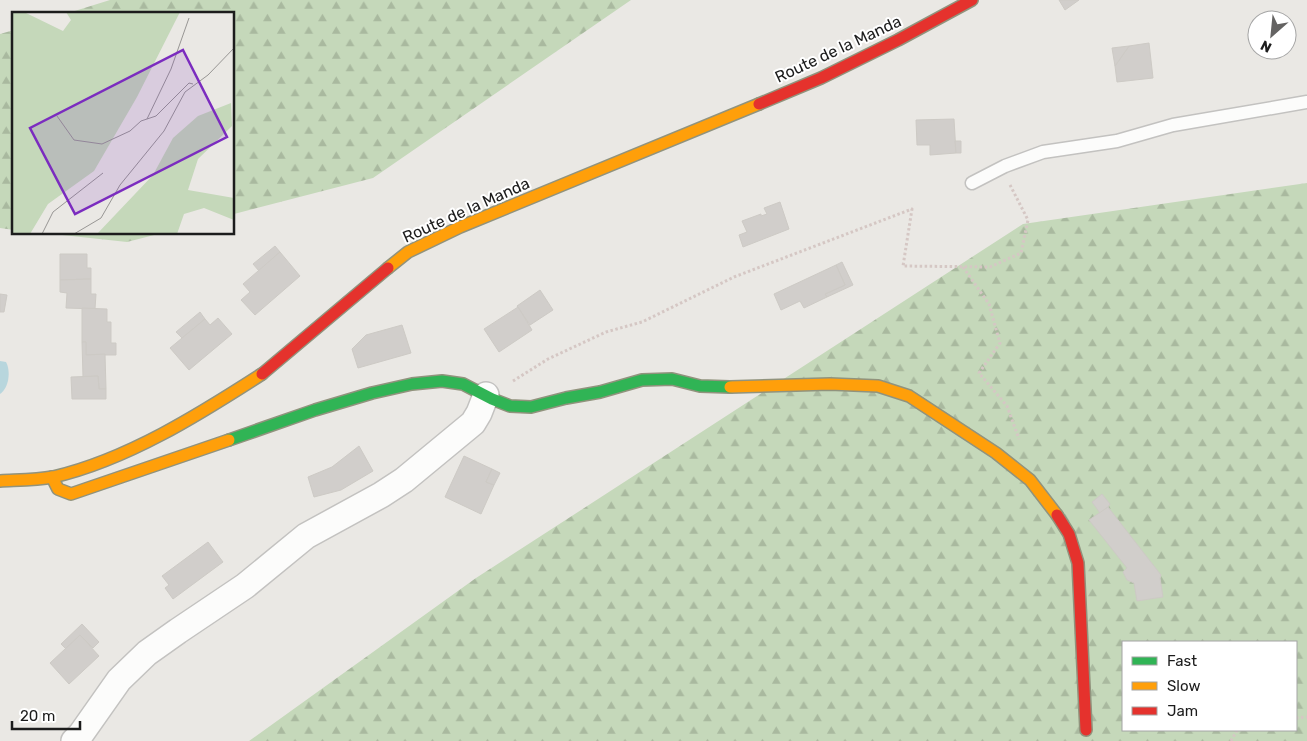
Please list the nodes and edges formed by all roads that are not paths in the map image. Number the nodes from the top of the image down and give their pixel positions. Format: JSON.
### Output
{"nodes":[{"id":1,"x":972,"y":0,"type":"edge"},
{"id":2,"x":1307,"y":102,"type":"edge"},
{"id":3,"x":972,"y":183,"type":"dead end"},
{"id":4,"x":489,"y":397,"type":"junction"},
{"id":5,"x":52,"y":477,"type":"junction"},
{"id":6,"x":0,"y":481,"type":"edge"},
{"id":7,"x":1086,"y":730,"type":"dead end"},
{"id":8,"x":74,"y":741,"type":"edge"}],
"edges":[{"from":1,"to":5,"type":"street","name":"Route de la Manda"},
{"from":2,"to":3,"type":"lane"},
{"from":4,"to":5,"type":"street"},
{"from":4,"to":7,"type":"street"},
{"from":4,"to":8,"type":"street"},
{"from":5,"to":6,"type":"street","name":"Route de la Manda"}]}
